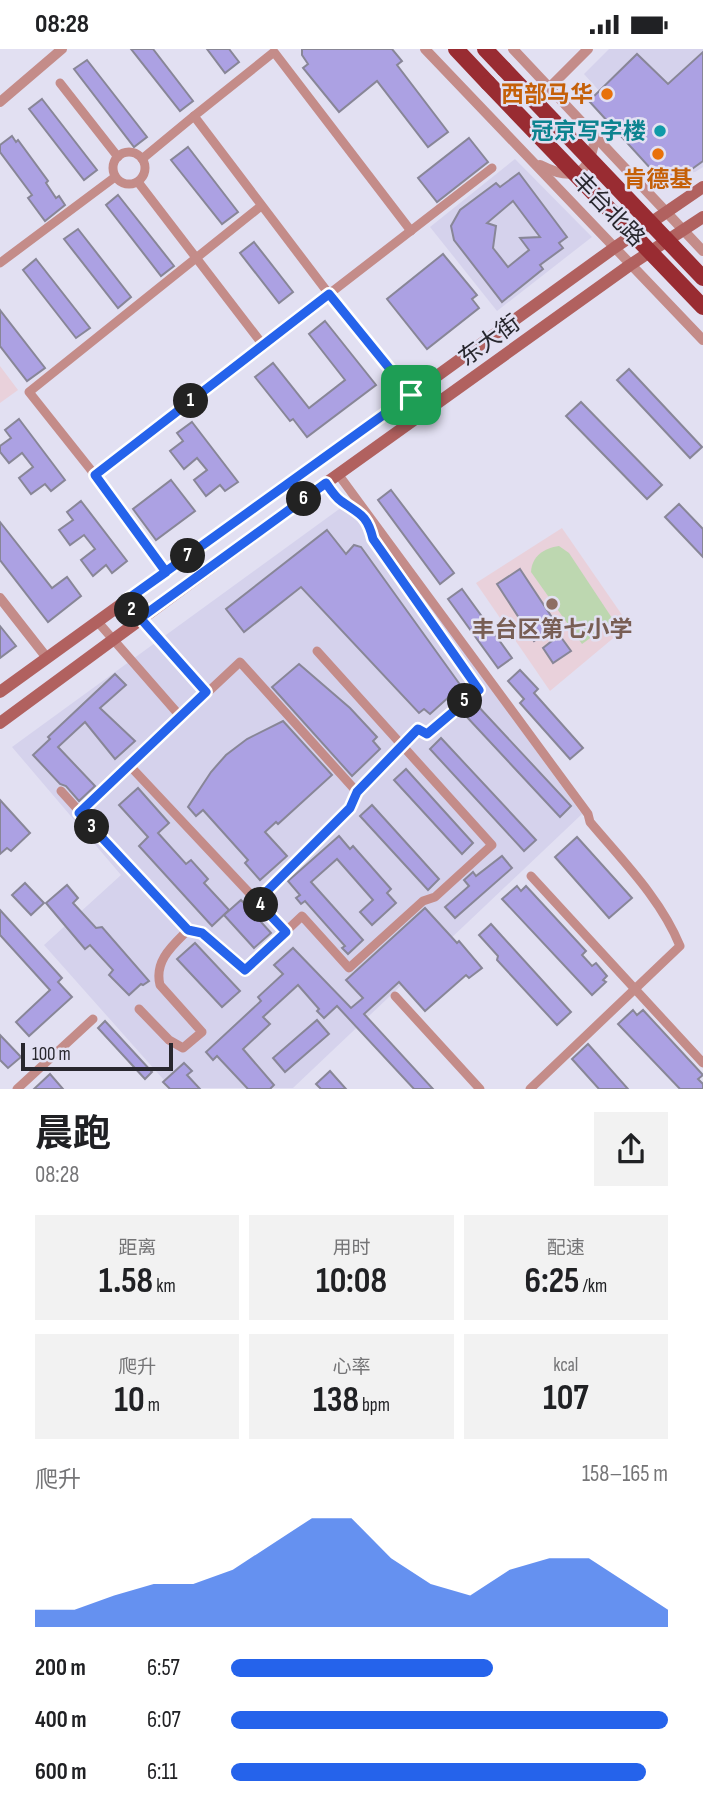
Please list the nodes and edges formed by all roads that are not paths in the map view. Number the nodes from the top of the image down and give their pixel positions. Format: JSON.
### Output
{"nodes":[{"id":1,"x":62,"y":49,"type":"edge"},
{"id":2,"x":425,"y":49,"type":"edge"},
{"id":3,"x":456,"y":49,"type":"edge"},
{"id":4,"x":485,"y":49,"type":"edge"},
{"id":5,"x":513,"y":49,"type":"edge"},
{"id":6,"x":589,"y":49,"type":"edge"},
{"id":7,"x":60,"y":83,"type":"dead end"},
{"id":8,"x":549,"y":88,"type":"junction"},
{"id":9,"x":0,"y":102,"type":"edge"},
{"id":10,"x":194,"y":116,"type":"junction"},
{"id":11,"x":595,"y":138,"type":"junction"},
{"id":12,"x":118,"y":157,"type":"junction"},
{"id":13,"x":142,"y":159,"type":"junction"},
{"id":14,"x":531,"y":160,"type":"junction"},
{"id":15,"x":492,"y":169,"type":"dead end"},
{"id":16,"x":115,"y":177,"type":"junction"},
{"id":17,"x":138,"y":182,"type":"junction"},
{"id":18,"x":703,"y":187,"type":"edge"},
{"id":19,"x":261,"y":206,"type":"junction"},
{"id":20,"x":665,"y":213,"type":"junction"},
{"id":21,"x":703,"y":217,"type":"edge"},
{"id":22,"x":411,"y":231,"type":"junction"},
{"id":23,"x":684,"y":231,"type":"junction"},
{"id":24,"x":614,"y":248,"type":"junction"},
{"id":25,"x":703,"y":251,"type":"edge"},
{"id":26,"x":196,"y":257,"type":"junction"},
{"id":27,"x":0,"y":263,"type":"edge"},
{"id":28,"x":631,"y":265,"type":"junction"},
{"id":29,"x":703,"y":278,"type":"edge"},
{"id":30,"x":329,"y":294,"type":"junction"},
{"id":31,"x":703,"y":307,"type":"edge"},
{"id":32,"x":703,"y":340,"type":"edge"},
{"id":33,"x":263,"y":345,"type":"junction"},
{"id":34,"x":411,"y":395,"type":"junction"},
{"id":35,"x":338,"y":474,"type":"junction"},
{"id":36,"x":95,"y":475,"type":"junction"},
{"id":37,"x":326,"y":483,"type":"junction"},
{"id":38,"x":166,"y":572,"type":"junction"},
{"id":39,"x":0,"y":598,"type":"edge"},
{"id":40,"x":125,"y":601,"type":"junction"},
{"id":41,"x":139,"y":619,"type":"junction"},
{"id":42,"x":97,"y":621,"type":"junction"},
{"id":43,"x":113,"y":639,"type":"junction"},
{"id":44,"x":317,"y":651,"type":"dead end"},
{"id":45,"x":47,"y":657,"type":"junction"},
{"id":46,"x":0,"y":692,"type":"edge"},
{"id":47,"x":206,"y":692,"type":"junction"},
{"id":48,"x":180,"y":716,"type":"junction"},
{"id":49,"x":0,"y":723,"type":"edge"},
{"id":50,"x":402,"y":746,"type":"junction"},
{"id":51,"x":129,"y":765,"type":"junction"},
{"id":52,"x":61,"y":791,"type":"dead end"},
{"id":53,"x":357,"y":792,"type":"junction"},
{"id":54,"x":79,"y":813,"type":"junction"},
{"id":55,"x":531,"y":876,"type":"dead end"},
{"id":56,"x":257,"y":901,"type":"junction"},
{"id":57,"x":188,"y":930,"type":"junction"},
{"id":58,"x":286,"y":932,"type":"junction"},
{"id":59,"x":635,"y":990,"type":"junction"},
{"id":60,"x":395,"y":996,"type":"dead end"},
{"id":61,"x":139,"y":1009,"type":"dead end"},
{"id":62,"x":93,"y":1019,"type":"dead end"},
{"id":63,"x":703,"y":1063,"type":"edge"},
{"id":64,"x":17,"y":1089,"type":"edge"},
{"id":65,"x":480,"y":1089,"type":"edge"},
{"id":66,"x":530,"y":1089,"type":"edge"}],
"edges":[{"from":1,"to":9,"type":"street"},
{"from":2,"to":14,"type":"street","name":"丰台北路"},
{"from":3,"to":31,"type":"highway","name":"丰台北路","bridge":true},
{"from":4,"to":29,"type":"highway","name":"丰台北路","bridge":true},
{"from":5,"to":8,"type":"street","name":"丰台北路"},
{"from":6,"to":8,"type":"street"},
{"from":7,"to":12,"type":"street"},
{"from":8,"to":11,"type":"street","name":"丰台北路"},
{"from":10,"to":13,"type":"street"},
{"from":10,"to":19,"type":"street"},
{"from":10,"to":22,"type":"street"},
{"from":11,"to":14,"type":"street"},
{"from":11,"to":20,"type":"street","name":"丰台北路"},
{"from":12,"to":13,"type":"street"},
{"from":12,"to":16,"type":"street"},
{"from":13,"to":17,"type":"street"},
{"from":14,"to":24,"type":"street","name":"丰台北路"},
{"from":15,"to":22,"type":"street"},
{"from":16,"to":17,"type":"street"},
{"from":16,"to":27,"type":"street"},
{"from":17,"to":26,"type":"street"},
{"from":18,"to":20,"type":"main road","name":"东大街"},
{"from":19,"to":26,"type":"street"},
{"from":19,"to":30,"type":"street"},
{"from":20,"to":23,"type":"street","name":"丰台北路"},
{"from":20,"to":24,"type":"main road","name":"东大街"},
{"from":21,"to":23,"type":"main road","name":"东大街"},
{"from":22,"to":30,"type":"street"},
{"from":23,"to":25,"type":"street","name":"丰台北路"},
{"from":23,"to":28,"type":"main road","name":"东大街"},
{"from":24,"to":28,"type":"street","name":"丰台北路"},
{"from":24,"to":34,"type":"main road","name":"东大街"},
{"from":26,"to":33,"type":"street"},
{"from":26,"to":36,"type":"street"},
{"from":28,"to":32,"type":"street","name":"丰台北路"},
{"from":28,"to":35,"type":"main road","name":"东大街"},
{"from":30,"to":33,"type":"street"},
{"from":30,"to":34,"type":"street"},
{"from":33,"to":36,"type":"street"},
{"from":34,"to":38,"type":"main road","name":"东大街"},
{"from":35,"to":37,"type":"main road","name":"东大街"},
{"from":35,"to":59,"type":"street"},
{"from":36,"to":38,"type":"street"},
{"from":37,"to":41,"type":"main road","name":"东大街"},
{"from":37,"to":50,"type":"street"},
{"from":38,"to":40,"type":"main road","name":"东大街"},
{"from":39,"to":45,"type":"street"},
{"from":40,"to":41,"type":"street"},
{"from":40,"to":42,"type":"main road","name":"东大街"},
{"from":41,"to":43,"type":"main road","name":"东大街"},
{"from":41,"to":47,"type":"street"},
{"from":42,"to":43,"type":"street"},
{"from":42,"to":45,"type":"main road","name":"东大街"},
{"from":43,"to":48,"type":"street"},
{"from":43,"to":49,"type":"main road","name":"东大街"},
{"from":44,"to":50,"type":"street"},
{"from":45,"to":46,"type":"main road","name":"东大街"},
{"from":47,"to":48,"type":"street"},
{"from":47,"to":53,"type":"street"},
{"from":48,"to":51,"type":"street"},
{"from":50,"to":53,"type":"street"},
{"from":50,"to":58,"type":"street"},
{"from":51,"to":54,"type":"street"},
{"from":51,"to":56,"type":"street"},
{"from":52,"to":54,"type":"street"},
{"from":53,"to":56,"type":"street"},
{"from":54,"to":57,"type":"street"},
{"from":55,"to":59,"type":"street"},
{"from":56,"to":58,"type":"street"},
{"from":57,"to":58,"type":"street"},
{"from":57,"to":61,"type":"street"},
{"from":59,"to":63,"type":"street"},
{"from":59,"to":66,"type":"street"},
{"from":60,"to":65,"type":"street"},
{"from":62,"to":64,"type":"street"}]}
